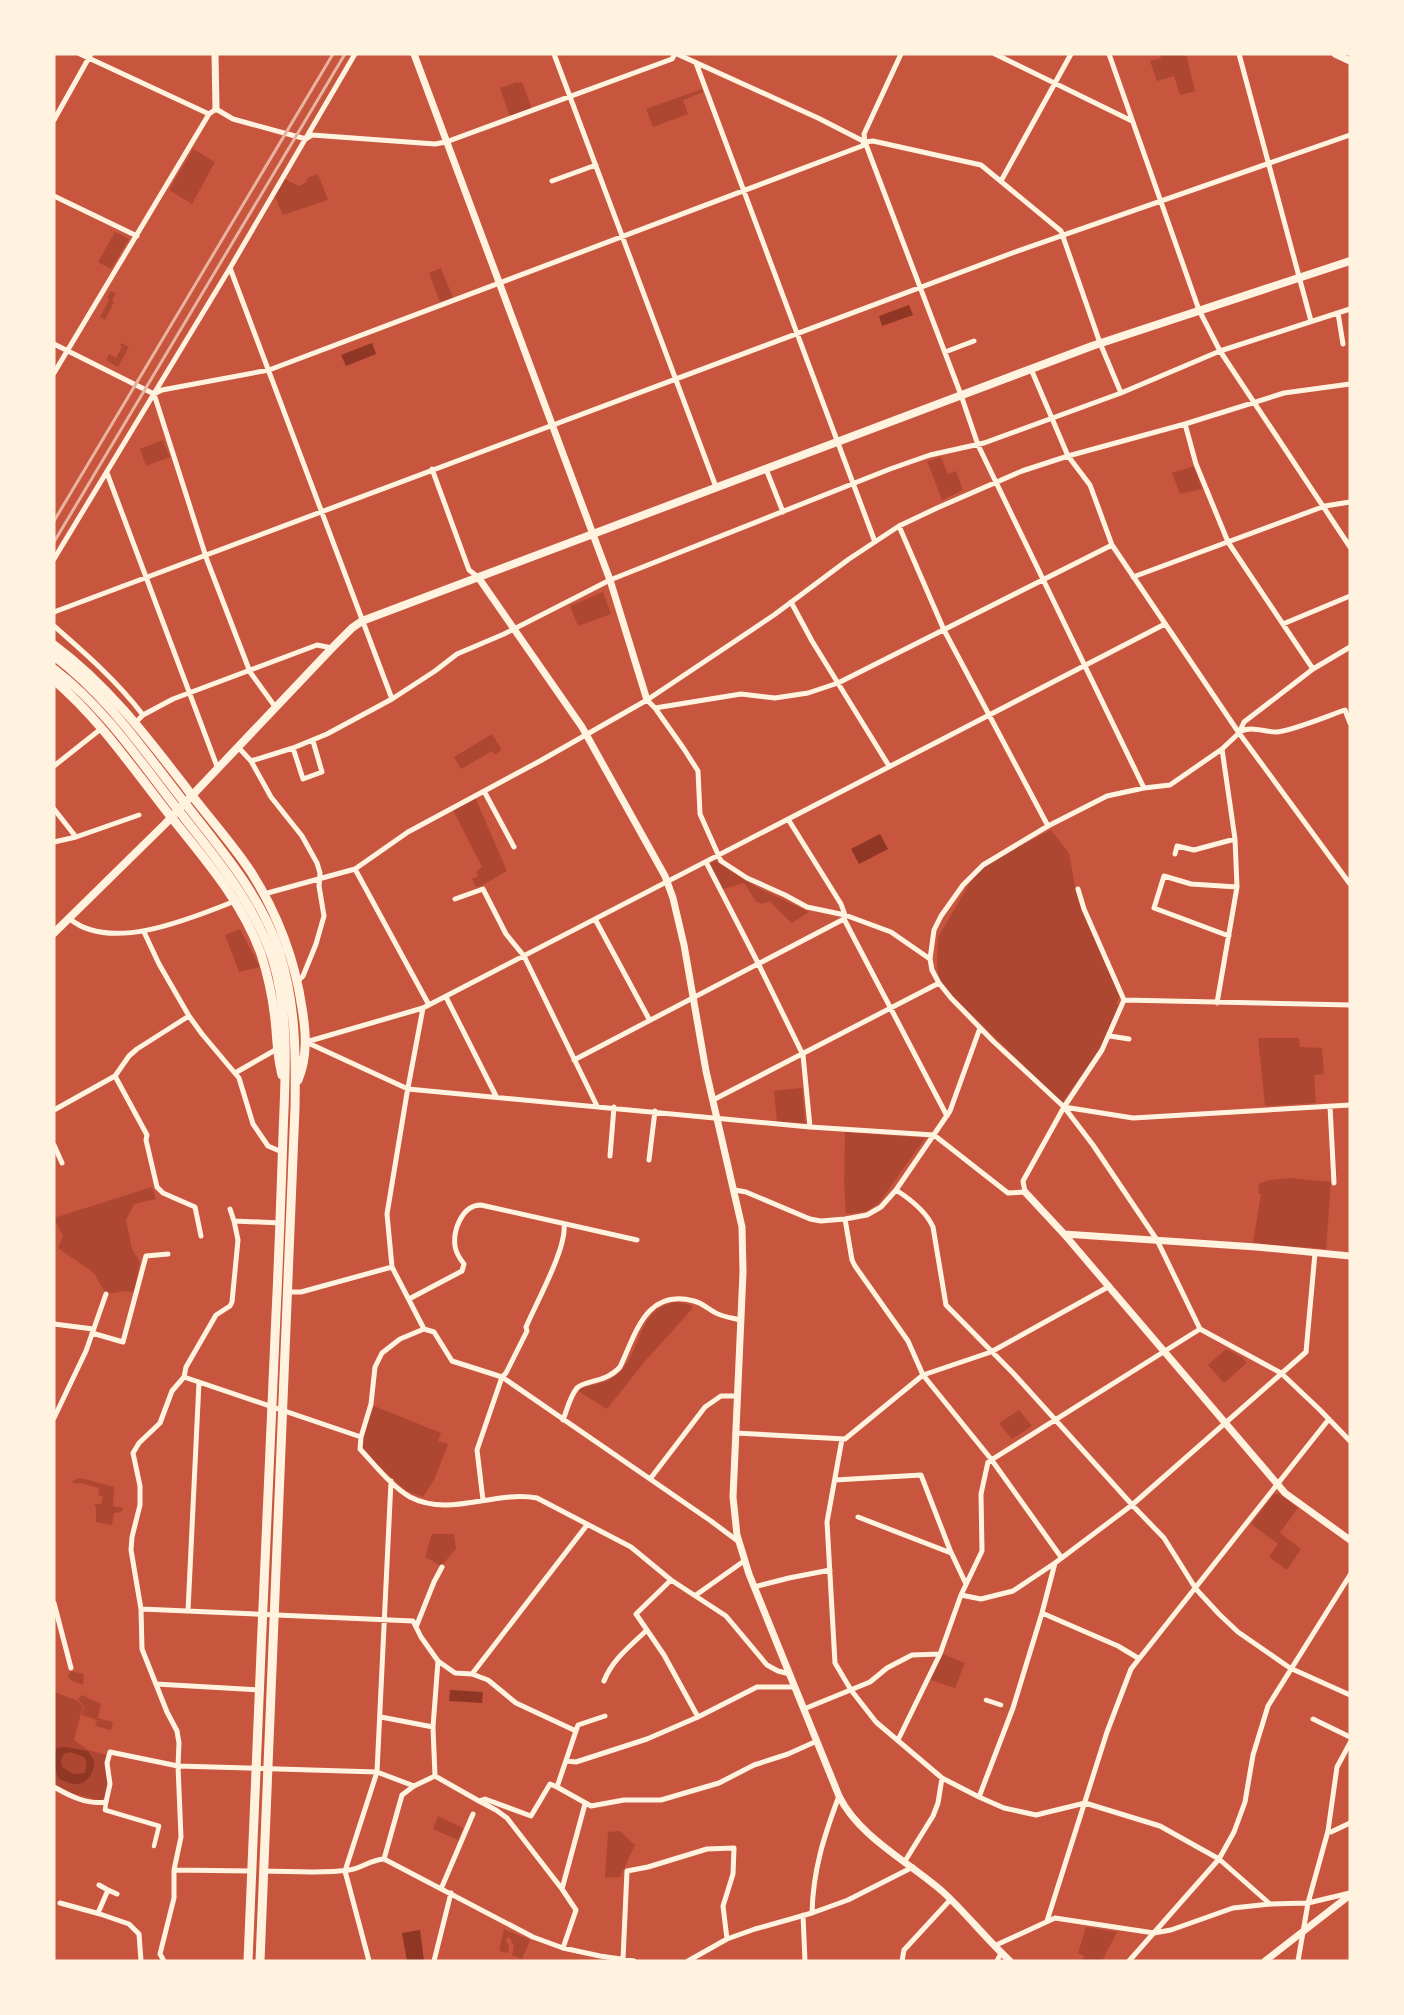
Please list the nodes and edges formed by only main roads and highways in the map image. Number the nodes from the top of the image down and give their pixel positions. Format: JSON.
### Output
{"nodes":[{"id":1,"x":1350,"y":261,"type":"edge"},
{"id":2,"x":54,"y":645,"type":"edge"},
{"id":3,"x":54,"y":656,"type":"edge"},
{"id":4,"x":54,"y":669,"type":"edge"},
{"id":5,"x":54,"y":680,"type":"edge"},
{"id":6,"x":136,"y":748,"type":"junction"},
{"id":7,"x":192,"y":795,"type":"junction"},
{"id":8,"x":171,"y":817,"type":"junction"},
{"id":9,"x":265,"y":926,"type":"junction"},
{"id":10,"x":54,"y":933,"type":"edge"},
{"id":11,"x":285,"y":1086,"type":"junction"},
{"id":12,"x":295,"y":1087,"type":"junction"},
{"id":13,"x":248,"y":1961,"type":"edge"},
{"id":14,"x":260,"y":1961,"type":"edge"}],
"edges":[{"from":1,"to":7,"type":"main road"},
{"from":2,"to":7,"type":"main road"},
{"from":3,"to":6,"type":"main road"},
{"from":4,"to":6,"type":"main road"},
{"from":5,"to":8,"type":"main road"},
{"from":6,"to":9,"type":"main road"},
{"from":7,"to":8,"type":"main road"},
{"from":7,"to":12,"type":"main road"},
{"from":8,"to":10,"type":"main road"},
{"from":8,"to":11,"type":"main road"},
{"from":9,"to":11,"type":"main road"},
{"from":9,"to":12,"type":"main road"},
{"from":11,"to":13,"type":"main road"},
{"from":12,"to":14,"type":"main road"}]}
